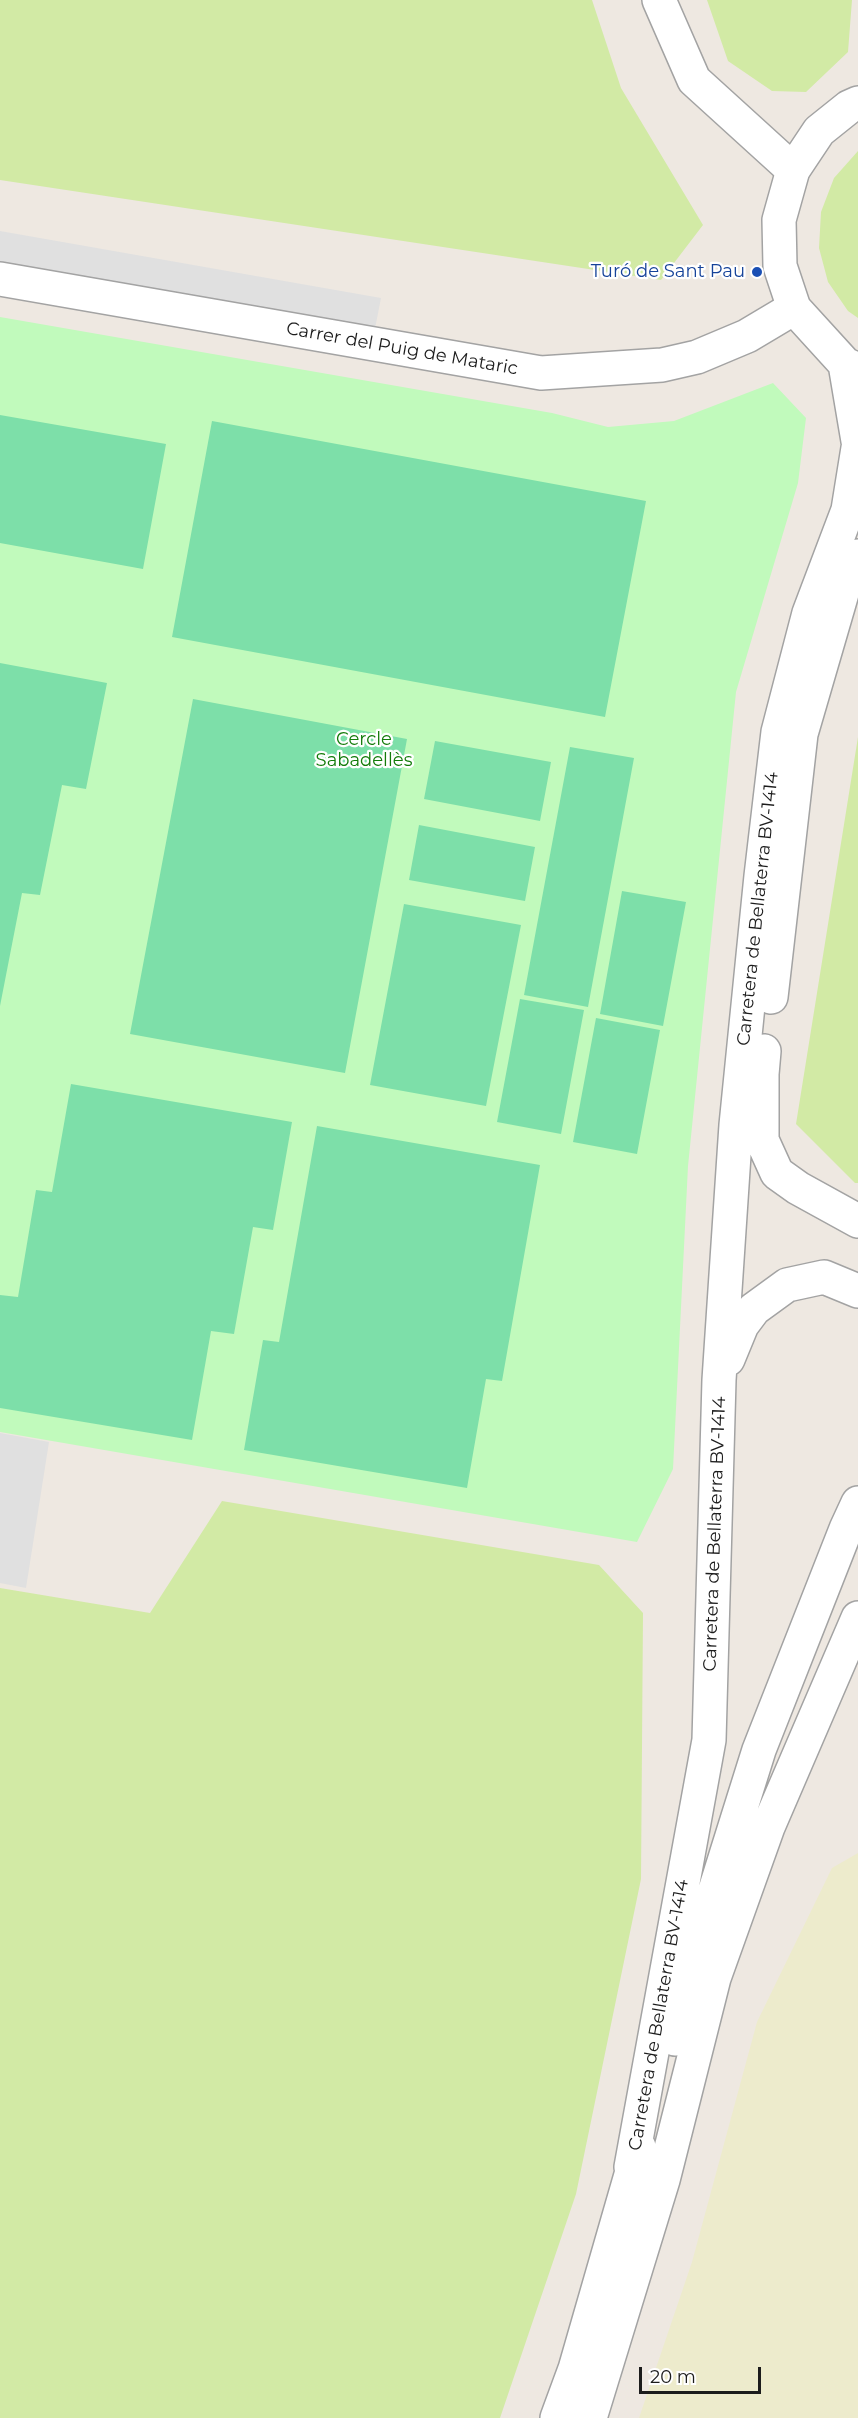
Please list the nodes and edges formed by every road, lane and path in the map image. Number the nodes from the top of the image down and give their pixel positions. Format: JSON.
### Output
{"nodes":[{"id":1,"x":659,"y":0,"type":"edge"},
{"id":2,"x":858,"y":103,"type":"edge"},
{"id":3,"x":793,"y":170,"type":"junction"},
{"id":4,"x":0,"y":279,"type":"edge"},
{"id":5,"x":795,"y":308,"type":"junction"},
{"id":6,"x":852,"y":367,"type":"edge"},
{"id":7,"x":858,"y":441,"type":"edge"},
{"id":8,"x":858,"y":448,"type":"edge"},
{"id":9,"x":858,"y":556,"type":"edge"},
{"id":10,"x":749,"y":1133,"type":"junction"},
{"id":11,"x":858,"y":1221,"type":"edge"},
{"id":12,"x":858,"y":1291,"type":"edge"},
{"id":13,"x":719,"y":1380,"type":"junction"},
{"id":14,"x":858,"y":1503,"type":"edge"},
{"id":15,"x":858,"y":1561,"type":"edge"},
{"id":16,"x":858,"y":1618,"type":"edge"},
{"id":17,"x":729,"y":1936,"type":"junction"},
{"id":18,"x":631,"y":2167,"type":"junction"},
{"id":19,"x":557,"y":2418,"type":"edge"},
{"id":20,"x":590,"y":2418,"type":"edge"}],
"edges":[{"from":1,"to":3,"type":"street"},
{"from":2,"to":3,"type":"street"},
{"from":3,"to":5,"type":"street"},
{"from":4,"to":5,"type":"street","name":"Carrer del Puig de Mataric"},
{"from":5,"to":6,"type":"street"},
{"from":6,"to":7,"type":"street"},
{"from":8,"to":10,"type":"street","name":"Carretera de Bellaterra BV-1414"},
{"from":9,"to":10,"type":"street","name":"Carretera de Bellaterra BV-1414"},
{"from":10,"to":11,"type":"street","name":"Carretera de Bellaterra BV-1414"},
{"from":10,"to":13,"type":"street","name":"Carretera de Bellaterra BV-1414"},
{"from":12,"to":13,"type":"street","name":"Carretera de Bellaterra BV-1414"},
{"from":13,"to":18,"type":"street","name":"Carretera de Bellaterra BV-1414"},
{"from":14,"to":18,"type":"street","name":"Carretera de Bellaterra BV-1414"},
{"from":15,"to":17,"type":"street","name":"Carretera de Bellaterra BV-1414"},
{"from":16,"to":17,"type":"street","name":"Carretera de Bellaterra BV-1414"},
{"from":17,"to":20,"type":"street","name":"Carretera de Bellaterra BV-1414"},
{"from":18,"to":19,"type":"street"}]}
